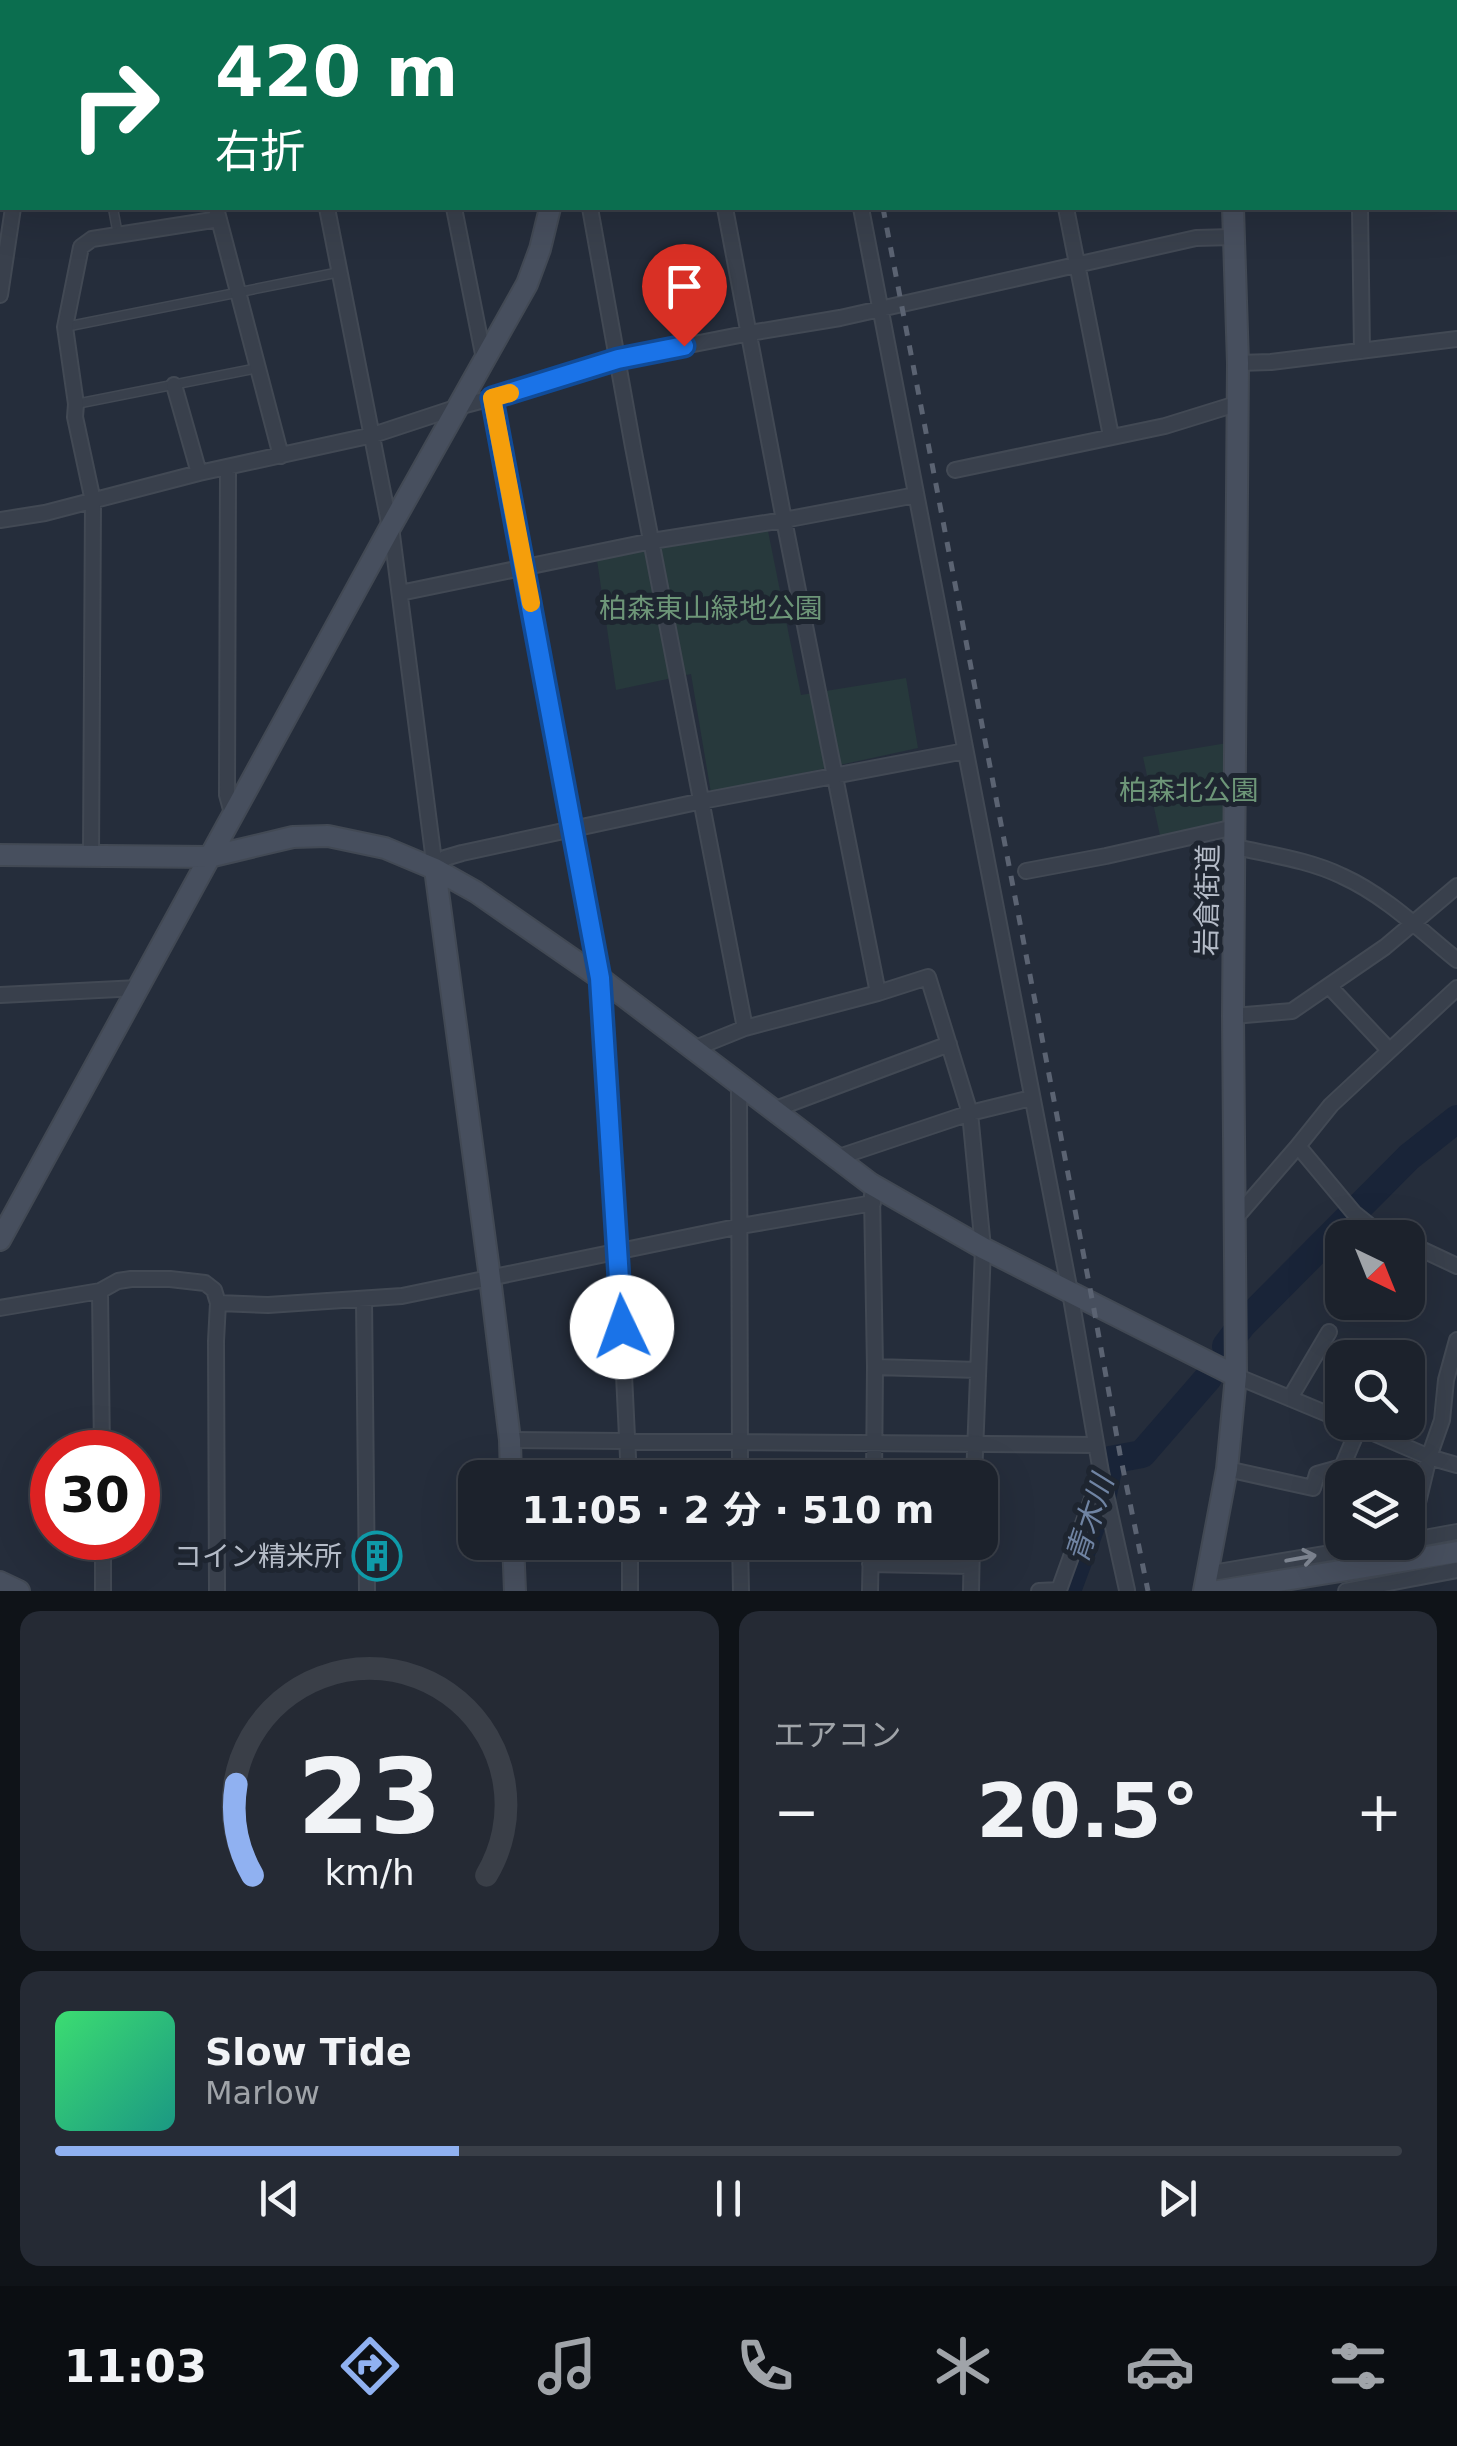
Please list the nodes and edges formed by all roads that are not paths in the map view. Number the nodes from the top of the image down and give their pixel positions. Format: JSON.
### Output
{"nodes":[{"id":1,"x":13,"y":210,"type":"edge"},
{"id":2,"x":113,"y":210,"type":"edge"},
{"id":3,"x":327,"y":210,"type":"edge"},
{"id":4,"x":454,"y":210,"type":"edge"},
{"id":5,"x":550,"y":210,"type":"edge"},
{"id":6,"x":590,"y":210,"type":"edge"},
{"id":7,"x":725,"y":210,"type":"edge"},
{"id":8,"x":861,"y":210,"type":"edge"},
{"id":9,"x":1066,"y":210,"type":"edge"},
{"id":10,"x":1233,"y":210,"type":"edge"},
{"id":11,"x":1360,"y":210,"type":"edge"},
{"id":12,"x":217,"y":213,"type":"edge"},
{"id":13,"x":118,"y":235,"type":"junction"},
{"id":14,"x":1232,"y":236,"type":"junction"},
{"id":15,"x":1077,"y":266,"type":"junction"},
{"id":16,"x":340,"y":272,"type":"junction"},
{"id":17,"x":239,"y":292,"type":"junction"},
{"id":18,"x":0,"y":295,"type":"edge"},
{"id":19,"x":880,"y":308,"type":"junction"},
{"id":20,"x":65,"y":327,"type":"junction"},
{"id":21,"x":750,"y":333,"type":"junction"},
{"id":22,"x":1457,"y":339,"type":"edge"},
{"id":23,"x":1362,"y":351,"type":"junction"},
{"id":24,"x":484,"y":359,"type":"junction"},
{"id":25,"x":618,"y":359,"type":"junction"},
{"id":26,"x":1238,"y":363,"type":"junction"},
{"id":27,"x":258,"y":368,"type":"junction"},
{"id":28,"x":174,"y":385,"type":"junction"},
{"id":29,"x":492,"y":398,"type":"junction"},
{"id":30,"x":76,"y":404,"type":"junction"},
{"id":31,"x":1236,"y":404,"type":"junction"},
{"id":32,"x":458,"y":407,"type":"junction"},
{"id":33,"x":373,"y":435,"type":"junction"},
{"id":34,"x":1111,"y":436,"type":"junction"},
{"id":35,"x":281,"y":456,"type":"junction"},
{"id":36,"x":228,"y":468,"type":"junction"},
{"id":37,"x":955,"y":470,"type":"dead end"},
{"id":38,"x":199,"y":473,"type":"junction"},
{"id":39,"x":916,"y":494,"type":"junction"},
{"id":40,"x":93,"y":500,"type":"junction"},
{"id":41,"x":0,"y":520,"type":"edge"},
{"id":42,"x":784,"y":520,"type":"junction"},
{"id":43,"x":391,"y":527,"type":"junction"},
{"id":44,"x":652,"y":542,"type":"junction"},
{"id":45,"x":525,"y":567,"type":"junction"},
{"id":46,"x":400,"y":593,"type":"junction"},
{"id":47,"x":964,"y":750,"type":"junction"},
{"id":48,"x":836,"y":776,"type":"junction"},
{"id":49,"x":702,"y":802,"type":"junction"},
{"id":50,"x":232,"y":817,"type":"junction"},
{"id":51,"x":574,"y":829,"type":"junction"},
{"id":52,"x":1235,"y":837,"type":"junction"},
{"id":53,"x":0,"y":855,"type":"edge"},
{"id":54,"x":91,"y":856,"type":"junction"},
{"id":55,"x":210,"y":857,"type":"junction"},
{"id":56,"x":435,"y":869,"type":"junction"},
{"id":57,"x":1026,"y":871,"type":"dead end"},
{"id":58,"x":1457,"y":886,"type":"edge"},
{"id":59,"x":1414,"y":924,"type":"junction"},
{"id":60,"x":1457,"y":960,"type":"edge"},
{"id":61,"x":600,"y":978,"type":"junction"},
{"id":62,"x":1329,"y":986,"type":"junction"},
{"id":63,"x":138,"y":988,"type":"junction"},
{"id":64,"x":1457,"y":988,"type":"edge"},
{"id":65,"x":878,"y":994,"type":"junction"},
{"id":66,"x":0,"y":996,"type":"edge"},
{"id":67,"x":1233,"y":1016,"type":"junction"},
{"id":68,"x":745,"y":1028,"type":"junction"},
{"id":69,"x":949,"y":1044,"type":"junction"},
{"id":70,"x":693,"y":1049,"type":"junction"},
{"id":71,"x":1390,"y":1050,"type":"junction"},
{"id":72,"x":740,"y":1085,"type":"junction"},
{"id":73,"x":1031,"y":1098,"type":"junction"},
{"id":74,"x":773,"y":1110,"type":"junction"},
{"id":75,"x":970,"y":1113,"type":"junction"},
{"id":76,"x":1298,"y":1146,"type":"junction"},
{"id":77,"x":836,"y":1158,"type":"junction"},
{"id":78,"x":872,"y":1194,"type":"junction"},
{"id":79,"x":1361,"y":1220,"type":"edge"},
{"id":80,"x":1233,"y":1221,"type":"junction"},
{"id":81,"x":741,"y":1226,"type":"junction"},
{"id":82,"x":0,"y":1240,"type":"edge"},
{"id":83,"x":982,"y":1248,"type":"junction"},
{"id":84,"x":618,"y":1251,"type":"junction"},
{"id":85,"x":1425,"y":1252,"type":"edge"},
{"id":86,"x":1457,"y":1266,"type":"edge"},
{"id":87,"x":490,"y":1278,"type":"junction"},
{"id":88,"x":100,"y":1291,"type":"junction"},
{"id":89,"x":1070,"y":1292,"type":"junction"},
{"id":90,"x":364,"y":1299,"type":"junction"},
{"id":91,"x":218,"y":1303,"type":"junction"},
{"id":92,"x":0,"y":1308,"type":"edge"},
{"id":93,"x":1328,"y":1332,"type":"dead end"},
{"id":94,"x":1457,"y":1340,"type":"edge"},
{"id":95,"x":875,"y":1366,"type":"junction"},
{"id":96,"x":978,"y":1370,"type":"junction"},
{"id":97,"x":1236,"y":1376,"type":"junction"},
{"id":98,"x":1290,"y":1398,"type":"junction"},
{"id":99,"x":1325,"y":1413,"type":"edge"},
{"id":100,"x":102,"y":1430,"type":"edge"},
{"id":101,"x":510,"y":1440,"type":"junction"},
{"id":102,"x":629,"y":1440,"type":"junction"},
{"id":103,"x":1347,"y":1440,"type":"edge"},
{"id":104,"x":1390,"y":1440,"type":"edge"},
{"id":105,"x":740,"y":1442,"type":"junction"},
{"id":106,"x":874,"y":1443,"type":"junction"},
{"id":107,"x":976,"y":1444,"type":"junction"},
{"id":108,"x":1096,"y":1445,"type":"junction"},
{"id":109,"x":1429,"y":1457,"type":"junction"},
{"id":110,"x":511,"y":1460,"type":"edge"},
{"id":111,"x":629,"y":1460,"type":"edge"},
{"id":112,"x":740,"y":1460,"type":"edge"},
{"id":113,"x":874,"y":1460,"type":"edge"},
{"id":114,"x":975,"y":1460,"type":"edge"},
{"id":115,"x":1457,"y":1464,"type":"edge"},
{"id":116,"x":1227,"y":1469,"type":"junction"},
{"id":117,"x":1101,"y":1472,"type":"junction"},
{"id":118,"x":1425,"y":1473,"type":"edge"},
{"id":119,"x":1457,"y":1532,"type":"edge"},
{"id":120,"x":1425,"y":1537,"type":"edge"},
{"id":121,"x":1457,"y":1552,"type":"edge"},
{"id":122,"x":1325,"y":1558,"type":"edge"},
{"id":123,"x":103,"y":1560,"type":"edge"},
{"id":124,"x":514,"y":1560,"type":"edge"},
{"id":125,"x":630,"y":1560,"type":"edge"},
{"id":126,"x":740,"y":1560,"type":"edge"},
{"id":127,"x":870,"y":1560,"type":"edge"},
{"id":128,"x":971,"y":1560,"type":"edge"},
{"id":129,"x":870,"y":1564,"type":"junction"},
{"id":130,"x":971,"y":1566,"type":"junction"},
{"id":131,"x":1457,"y":1570,"type":"edge"},
{"id":132,"x":0,"y":1582,"type":"edge"},
{"id":133,"x":1209,"y":1585,"type":"edge"},
{"id":134,"x":1398,"y":1586,"type":"edge"},
{"id":135,"x":1127,"y":1590,"type":"edge"},
{"id":136,"x":20,"y":1591,"type":"edge"},
{"id":137,"x":104,"y":1591,"type":"edge"},
{"id":138,"x":218,"y":1591,"type":"edge"},
{"id":139,"x":367,"y":1591,"type":"edge"},
{"id":140,"x":515,"y":1591,"type":"edge"},
{"id":141,"x":630,"y":1591,"type":"edge"},
{"id":142,"x":740,"y":1591,"type":"edge"},
{"id":143,"x":870,"y":1591,"type":"edge"},
{"id":144,"x":971,"y":1591,"type":"edge"},
{"id":145,"x":1038,"y":1591,"type":"edge"},
{"id":146,"x":1346,"y":1591,"type":"edge"}],
"edges":[{"from":1,"to":18,"type":"street"},
{"from":2,"to":13,"type":"lane"},
{"from":3,"to":16,"type":"street"},
{"from":4,"to":24,"type":"street"},
{"from":5,"to":24,"type":"street"},
{"from":6,"to":25,"type":"street"},
{"from":7,"to":21,"type":"street"},
{"from":8,"to":19,"type":"street"},
{"from":9,"to":15,"type":"street"},
{"from":10,"to":14,"type":"street","name":"岩倉街道"},
{"from":11,"to":23,"type":"street"},
{"from":12,"to":13,"type":"street"},
{"from":12,"to":17,"type":"street"},
{"from":13,"to":20,"type":"street"},
{"from":14,"to":15,"type":"street"},
{"from":14,"to":26,"type":"street","name":"岩倉街道"},
{"from":15,"to":19,"type":"street"},
{"from":15,"to":34,"type":"street"},
{"from":16,"to":17,"type":"lane"},
{"from":16,"to":33,"type":"street"},
{"from":17,"to":20,"type":"lane"},
{"from":17,"to":27,"type":"street"},
{"from":19,"to":21,"type":"street"},
{"from":19,"to":39,"type":"street"},
{"from":20,"to":30,"type":"street"},
{"from":21,"to":25,"type":"street"},
{"from":21,"to":42,"type":"street"},
{"from":22,"to":23,"type":"street"},
{"from":23,"to":26,"type":"street"},
{"from":24,"to":32,"type":"street"},
{"from":25,"to":29,"type":"street"},
{"from":25,"to":44,"type":"street"},
{"from":26,"to":31,"type":"street","name":"岩倉街道"},
{"from":27,"to":28,"type":"lane"},
{"from":27,"to":35,"type":"street"},
{"from":28,"to":30,"type":"lane"},
{"from":28,"to":38,"type":"street"},
{"from":29,"to":32,"type":"street"},
{"from":29,"to":45,"type":"street"},
{"from":30,"to":40,"type":"street"},
{"from":31,"to":34,"type":"street"},
{"from":31,"to":52,"type":"street","name":"岩倉街道"},
{"from":32,"to":33,"type":"street"},
{"from":32,"to":43,"type":"street"},
{"from":33,"to":35,"type":"street"},
{"from":33,"to":43,"type":"street"},
{"from":34,"to":37,"type":"street"},
{"from":35,"to":36,"type":"street"},
{"from":36,"to":38,"type":"street"},
{"from":36,"to":50,"type":"street"},
{"from":38,"to":40,"type":"street"},
{"from":39,"to":42,"type":"street"},
{"from":39,"to":47,"type":"street"},
{"from":40,"to":41,"type":"street"},
{"from":40,"to":54,"type":"street"},
{"from":42,"to":44,"type":"street"},
{"from":42,"to":48,"type":"street"},
{"from":43,"to":46,"type":"street"},
{"from":43,"to":50,"type":"street"},
{"from":44,"to":45,"type":"street"},
{"from":44,"to":49,"type":"street"},
{"from":45,"to":46,"type":"street"},
{"from":45,"to":51,"type":"street"},
{"from":46,"to":56,"type":"street"},
{"from":47,"to":48,"type":"street"},
{"from":47,"to":73,"type":"street"},
{"from":48,"to":49,"type":"street"},
{"from":48,"to":65,"type":"street"},
{"from":49,"to":51,"type":"street"},
{"from":49,"to":68,"type":"street"},
{"from":50,"to":55,"type":"street"},
{"from":51,"to":56,"type":"street"},
{"from":51,"to":61,"type":"lane"},
{"from":52,"to":57,"type":"street"},
{"from":52,"to":59,"type":"street"},
{"from":52,"to":67,"type":"street","name":"岩倉街道"},
{"from":53,"to":54,"type":"street"},
{"from":54,"to":55,"type":"street"},
{"from":55,"to":56,"type":"street"},
{"from":55,"to":63,"type":"street"},
{"from":56,"to":61,"type":"street"},
{"from":56,"to":87,"type":"street"},
{"from":58,"to":59,"type":"street"},
{"from":59,"to":60,"type":"street"},
{"from":59,"to":62,"type":"street"},
{"from":61,"to":70,"type":"street"},
{"from":61,"to":84,"type":"street"},
{"from":62,"to":67,"type":"street"},
{"from":62,"to":71,"type":"street"},
{"from":63,"to":66,"type":"street"},
{"from":63,"to":82,"type":"street"},
{"from":64,"to":71,"type":"street"},
{"from":65,"to":68,"type":"street"},
{"from":65,"to":69,"type":"street"},
{"from":67,"to":80,"type":"street","name":"岩倉街道"},
{"from":68,"to":70,"type":"street"},
{"from":69,"to":74,"type":"street"},
{"from":69,"to":75,"type":"street"},
{"from":70,"to":72,"type":"street"},
{"from":71,"to":76,"type":"street"},
{"from":72,"to":74,"type":"street"},
{"from":72,"to":81,"type":"street"},
{"from":73,"to":75,"type":"street"},
{"from":73,"to":89,"type":"street"},
{"from":74,"to":77,"type":"street"},
{"from":75,"to":77,"type":"street"},
{"from":75,"to":83,"type":"street"},
{"from":76,"to":79,"type":"street"},
{"from":76,"to":80,"type":"street"},
{"from":77,"to":78,"type":"street"},
{"from":78,"to":81,"type":"street"},
{"from":78,"to":83,"type":"street"},
{"from":78,"to":95,"type":"street"},
{"from":80,"to":97,"type":"street","name":"岩倉街道"},
{"from":81,"to":84,"type":"street"},
{"from":81,"to":105,"type":"street"},
{"from":83,"to":89,"type":"street"},
{"from":83,"to":96,"type":"street"},
{"from":84,"to":87,"type":"street"},
{"from":84,"to":102,"type":"street"},
{"from":85,"to":86,"type":"street"},
{"from":87,"to":90,"type":"street"},
{"from":87,"to":101,"type":"street"},
{"from":88,"to":91,"type":"street"},
{"from":88,"to":92,"type":"street"},
{"from":88,"to":100,"type":"street"},
{"from":89,"to":97,"type":"street"},
{"from":89,"to":108,"type":"street"},
{"from":90,"to":91,"type":"street"},
{"from":90,"to":139,"type":"street"},
{"from":91,"to":138,"type":"street"},
{"from":93,"to":98,"type":"street"},
{"from":94,"to":109,"type":"street"},
{"from":95,"to":96,"type":"street"},
{"from":95,"to":106,"type":"street"},
{"from":96,"to":107,"type":"street"},
{"from":97,"to":98,"type":"street"},
{"from":97,"to":116,"type":"street","name":"岩倉街道"},
{"from":98,"to":99,"type":"street"},
{"from":101,"to":102,"type":"street"},
{"from":101,"to":110,"type":"street"},
{"from":102,"to":105,"type":"street"},
{"from":102,"to":111,"type":"street"},
{"from":103,"to":116,"type":"street"},
{"from":104,"to":109,"type":"street"},
{"from":105,"to":106,"type":"street"},
{"from":105,"to":112,"type":"street"},
{"from":106,"to":107,"type":"street"},
{"from":106,"to":113,"type":"street"},
{"from":107,"to":108,"type":"street"},
{"from":107,"to":114,"type":"street"},
{"from":108,"to":117,"type":"street"},
{"from":109,"to":115,"type":"street"},
{"from":109,"to":118,"type":"street"},
{"from":116,"to":133,"type":"street","name":"岩倉街道"},
{"from":117,"to":135,"type":"street"},
{"from":117,"to":145,"type":"street"},
{"from":119,"to":120,"type":"street"},
{"from":121,"to":133,"type":"street"},
{"from":133,"to":122,"type":"street","one_way":true},
{"from":123,"to":137,"type":"street"},
{"from":124,"to":140,"type":"street"},
{"from":125,"to":141,"type":"street"},
{"from":126,"to":142,"type":"street"},
{"from":127,"to":129,"type":"street"},
{"from":128,"to":130,"type":"street"},
{"from":129,"to":130,"type":"street"},
{"from":129,"to":143,"type":"street"},
{"from":130,"to":144,"type":"street"},
{"from":131,"to":134,"type":"street"},
{"from":132,"to":136,"type":"street"},
{"from":134,"to":146,"type":"street"}]}
